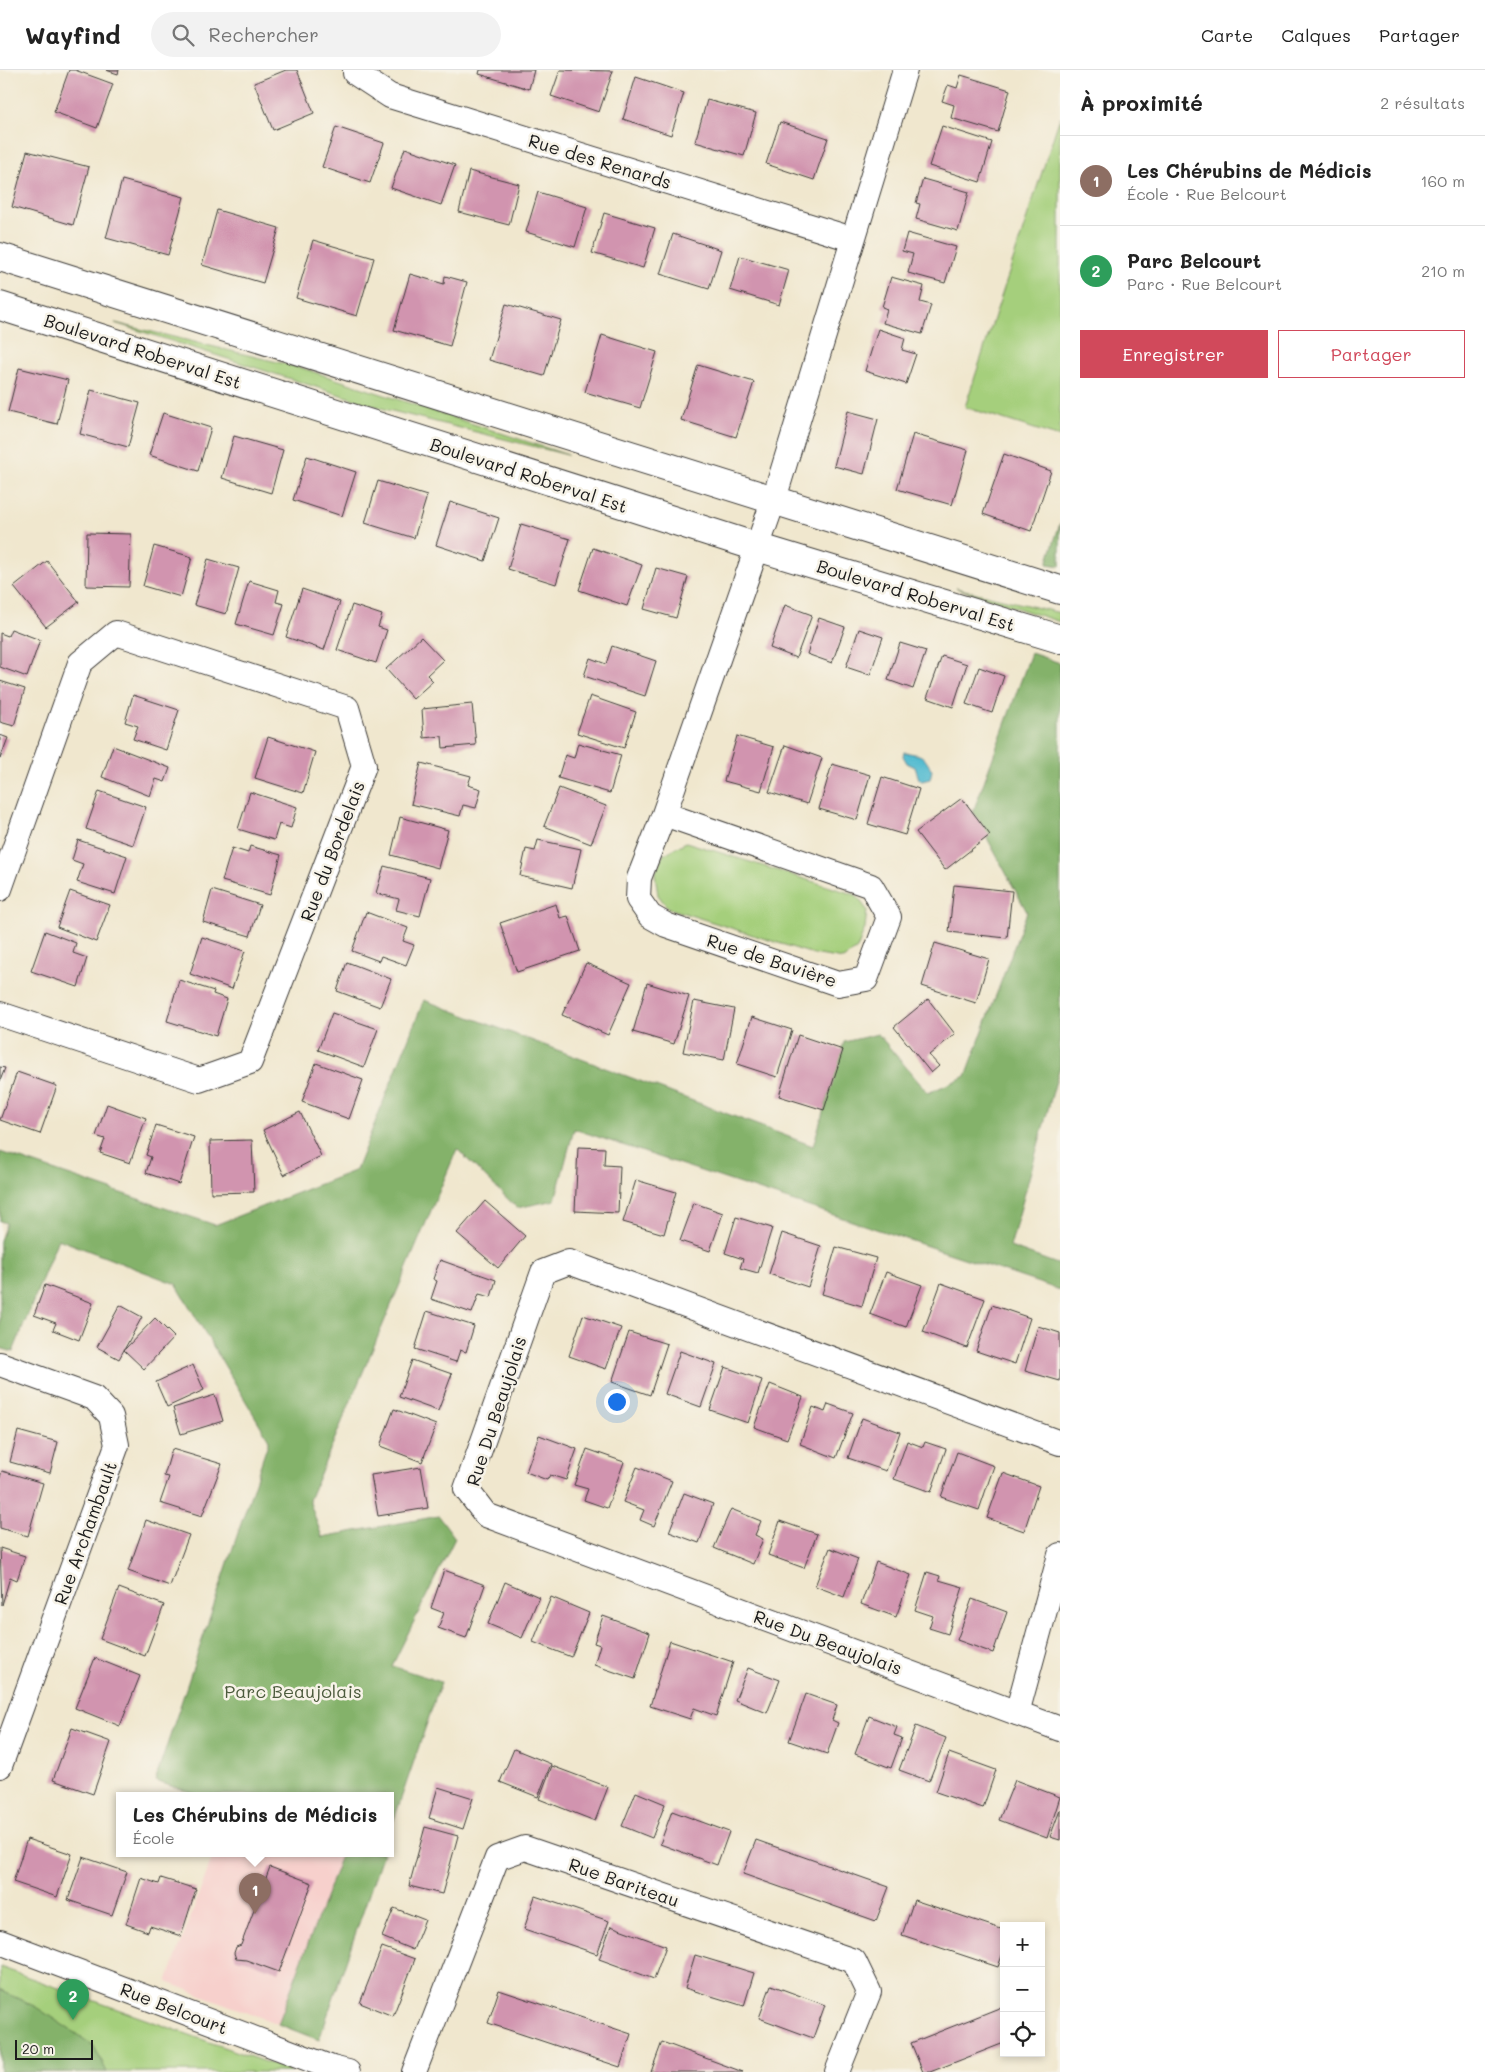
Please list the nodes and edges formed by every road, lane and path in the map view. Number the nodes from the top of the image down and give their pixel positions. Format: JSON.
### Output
{"nodes":[{"id":1,"x":355,"y":70,"type":"edge"},
{"id":2,"x":905,"y":70,"type":"edge"},
{"id":3,"x":852,"y":239,"type":"junction"},
{"id":4,"x":0,"y":257,"type":"edge"},
{"id":5,"x":0,"y":306,"type":"edge"},
{"id":6,"x":774,"y":498,"type":"junction"},
{"id":7,"x":757,"y":547,"type":"junction"},
{"id":8,"x":1060,"y":590,"type":"edge"},
{"id":9,"x":1060,"y":639,"type":"edge"},
{"id":10,"x":664,"y":814,"type":"junction"},
{"id":11,"x":1,"y":883,"type":"edge"},
{"id":12,"x":0,"y":1014,"type":"edge"},
{"id":13,"x":0,"y":1364,"type":"edge"},
{"id":14,"x":1060,"y":1443,"type":"edge"},
{"id":15,"x":1060,"y":1555,"type":"edge"},
{"id":16,"x":1017,"y":1713,"type":"junction"},
{"id":17,"x":1060,"y":1729,"type":"edge"},
{"id":18,"x":0,"y":1766,"type":"edge"},
{"id":19,"x":0,"y":1942,"type":"edge"},
{"id":20,"x":348,"y":2072,"type":"edge"},
{"id":21,"x":414,"y":2072,"type":"edge"},
{"id":22,"x":837,"y":2072,"type":"edge"}],
"edges":[{"from":1,"to":3,"type":"street","name":"Rue des Renards"},
{"from":2,"to":3,"type":"street"},
{"from":3,"to":6,"type":"street"},
{"from":4,"to":6,"type":"street"},
{"from":5,"to":7,"type":"street","name":"Boulevard Roberval Est"},
{"from":6,"to":7,"type":"street","name":"Rue de Bavière"},
{"from":6,"to":8,"type":"street"},
{"from":7,"to":9,"type":"street","name":"Boulevard Roberval Est"},
{"from":7,"to":10,"type":"street","name":"Rue de Bavière"},
{"from":10,"to":10,"type":"street","name":"Rue de Bavière"},
{"from":11,"to":12,"type":"street","name":"Rue du Bordelais"},
{"from":13,"to":18,"type":"street","name":"Rue Archambault"},
{"from":14,"to":16,"type":"street","name":"Rue Du Beaujolais"},
{"from":15,"to":16,"type":"street"},
{"from":16,"to":17,"type":"street","name":"Rue Du Beaujolais"},
{"from":19,"to":20,"type":"street","name":"Rue Belcourt"},
{"from":21,"to":22,"type":"street","name":"Rue Bariteau"}]}
